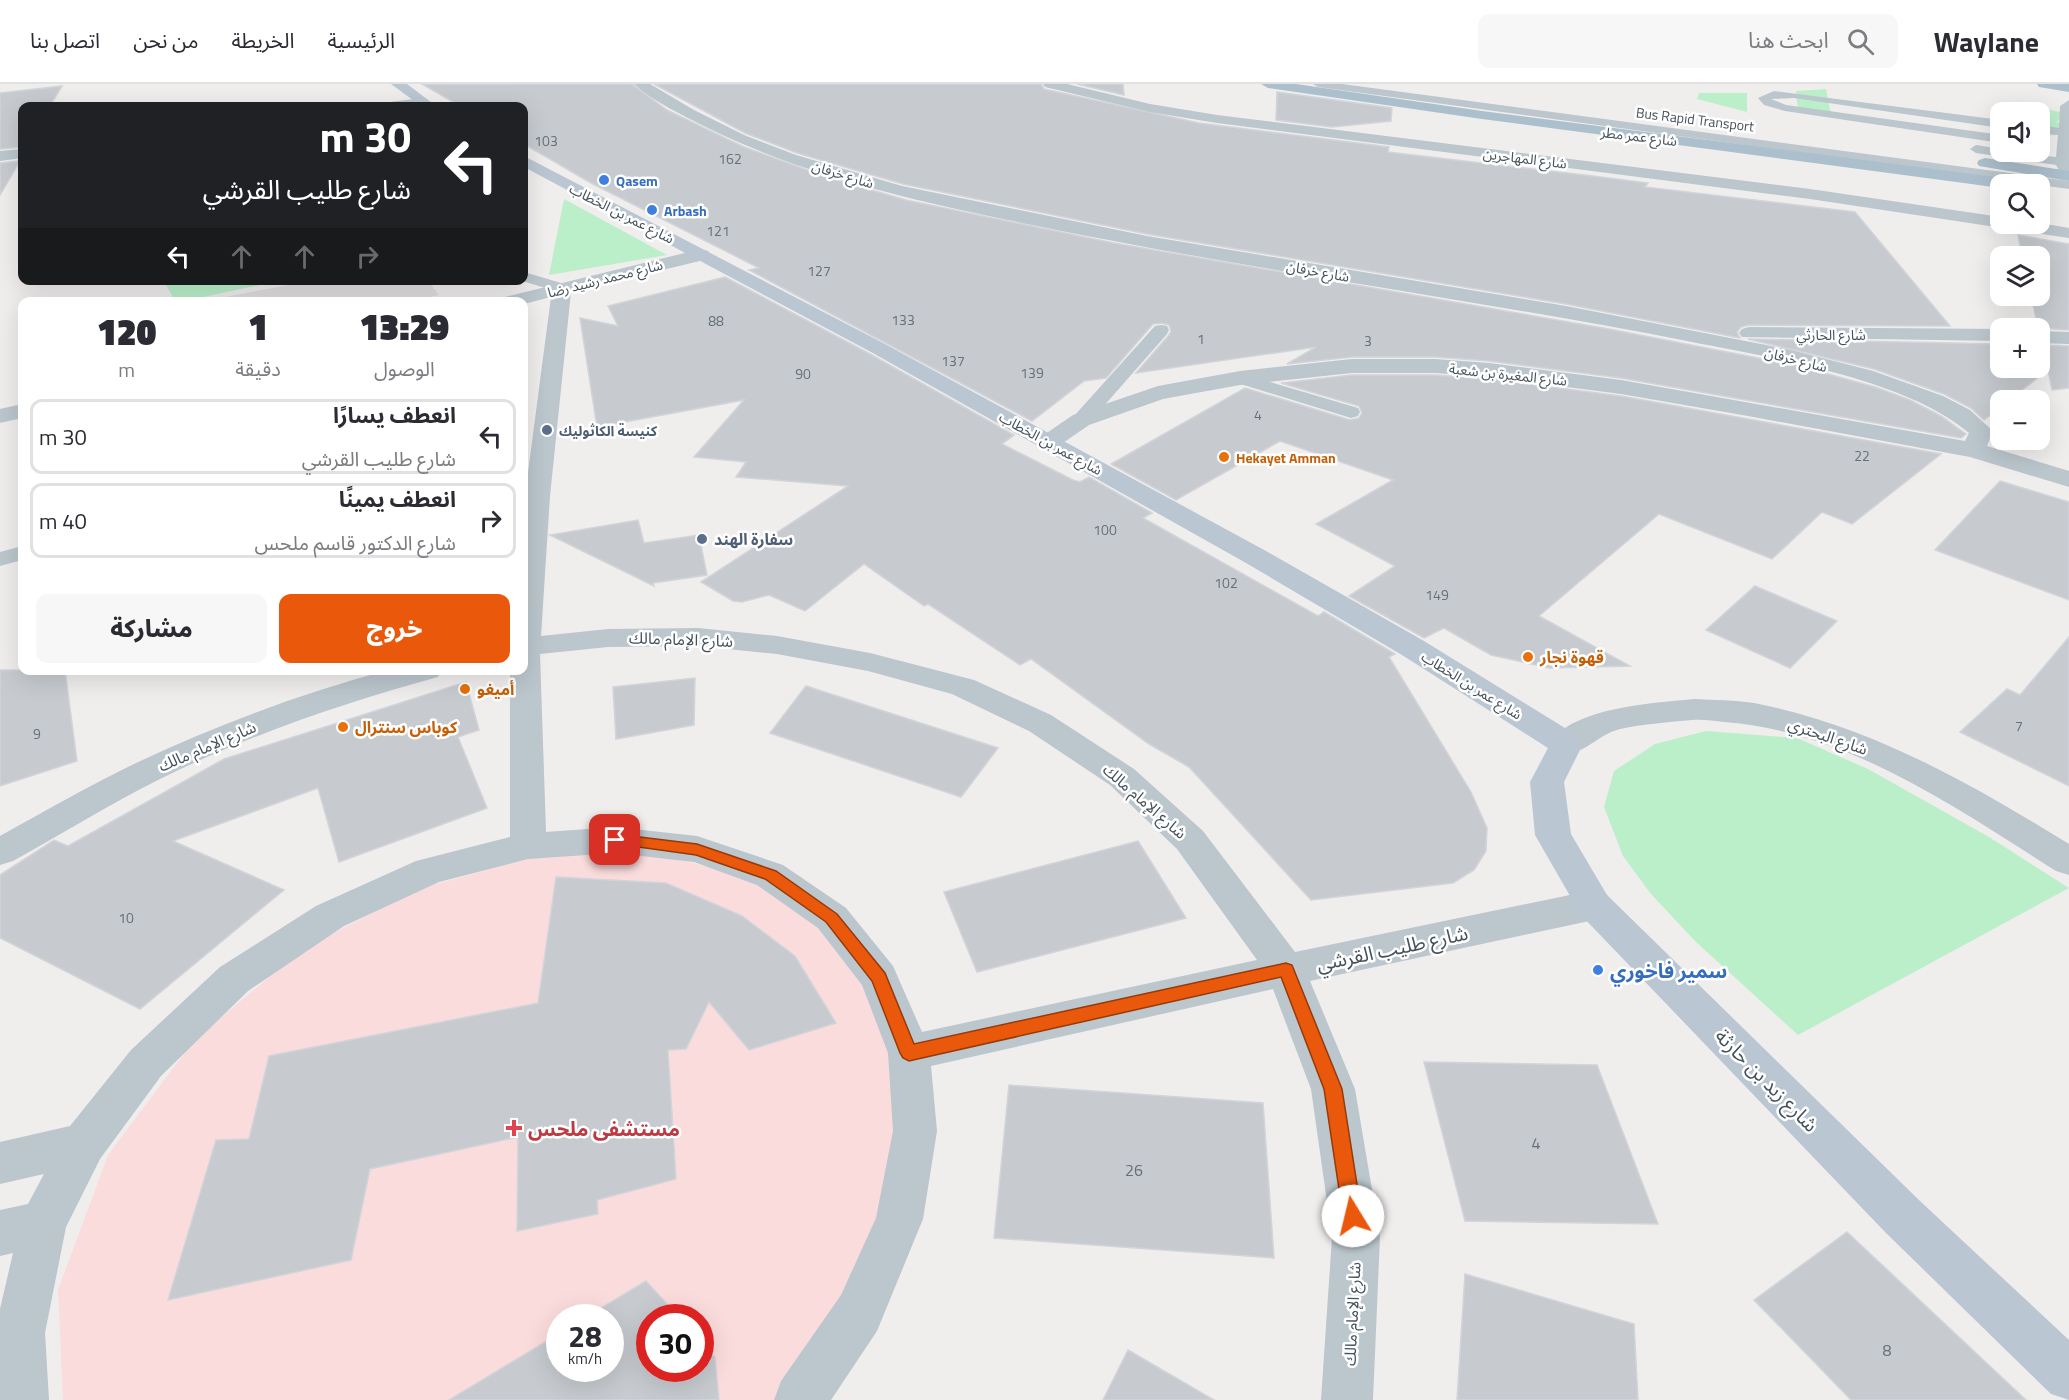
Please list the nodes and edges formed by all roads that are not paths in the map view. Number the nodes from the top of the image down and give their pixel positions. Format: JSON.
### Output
{"nodes":[{"id":1,"x":398,"y":84,"type":"edge"},
{"id":2,"x":641,"y":84,"type":"edge"},
{"id":3,"x":1050,"y":84,"type":"edge"},
{"id":4,"x":1268,"y":84,"type":"edge"},
{"id":5,"x":1318,"y":84,"type":"edge"},
{"id":6,"x":1353,"y":84,"type":"edge"},
{"id":7,"x":2044,"y":84,"type":"edge"},
{"id":8,"x":2069,"y":88,"type":"edge"},
{"id":9,"x":1829,"y":90,"type":"dead end"},
{"id":10,"x":422,"y":102,"type":"edge"},
{"id":11,"x":2069,"y":103,"type":"edge"},
{"id":12,"x":1990,"y":110,"type":"edge"},
{"id":13,"x":1990,"y":122,"type":"edge"},
{"id":14,"x":2050,"y":126,"type":"edge"},
{"id":15,"x":1990,"y":138,"type":"edge"},
{"id":16,"x":2064,"y":138,"type":"edge"},
{"id":17,"x":1959,"y":147,"type":"dead end"},
{"id":18,"x":18,"y":154,"type":"edge"},
{"id":19,"x":0,"y":156,"type":"edge"},
{"id":20,"x":2066,"y":163,"type":"edge"},
{"id":21,"x":528,"y":164,"type":"edge"},
{"id":22,"x":2069,"y":176,"type":"edge"},
{"id":23,"x":1990,"y":181,"type":"edge"},
{"id":24,"x":2069,"y":185,"type":"edge"},
{"id":25,"x":2050,"y":190,"type":"edge"},
{"id":26,"x":2069,"y":193,"type":"edge"},
{"id":27,"x":1990,"y":220,"type":"edge"},
{"id":28,"x":2050,"y":230,"type":"edge"},
{"id":29,"x":2069,"y":233,"type":"edge"},
{"id":30,"x":701,"y":255,"type":"junction"},
{"id":31,"x":528,"y":278,"type":"edge"},
{"id":32,"x":562,"y":288,"type":"junction"},
{"id":33,"x":527,"y":297,"type":"edge"},
{"id":34,"x":1660,"y":329,"type":"junction"},
{"id":35,"x":1161,"y":330,"type":"dead end"},
{"id":36,"x":1990,"y":336,"type":"edge"},
{"id":37,"x":2050,"y":337,"type":"edge"},
{"id":38,"x":2069,"y":338,"type":"edge"},
{"id":39,"x":1240,"y":378,"type":"junction"},
{"id":40,"x":18,"y":412,"type":"edge"},
{"id":41,"x":1351,"y":412,"type":"dead end"},
{"id":42,"x":0,"y":416,"type":"edge"},
{"id":43,"x":1082,"y":420,"type":"junction"},
{"id":44,"x":1048,"y":441,"type":"junction"},
{"id":45,"x":1974,"y":450,"type":"junction"},
{"id":46,"x":2069,"y":479,"type":"edge"},
{"id":47,"x":530,"y":497,"type":"edge"},
{"id":48,"x":528,"y":547,"type":"edge"},
{"id":49,"x":18,"y":554,"type":"edge"},
{"id":50,"x":0,"y":559,"type":"edge"},
{"id":51,"x":528,"y":647,"type":"edge"},
{"id":52,"x":407,"y":675,"type":"edge"},
{"id":53,"x":525,"y":675,"type":"edge"},
{"id":54,"x":1566,"y":744,"type":"junction"},
{"id":55,"x":528,"y":846,"type":"junction"},
{"id":56,"x":0,"y":852,"type":"edge"},
{"id":57,"x":2069,"y":861,"type":"edge"},
{"id":58,"x":1594,"y":905,"type":"junction"},
{"id":59,"x":1286,"y":970,"type":"junction"},
{"id":60,"x":909,"y":1053,"type":"junction"},
{"id":61,"x":84,"y":1144,"type":"junction"},
{"id":62,"x":0,"y":1163,"type":"edge"},
{"id":63,"x":22,"y":1228,"type":"edge"},
{"id":64,"x":2069,"y":1376,"type":"edge"},
{"id":65,"x":23,"y":1400,"type":"edge"},
{"id":66,"x":800,"y":1400,"type":"edge"},
{"id":67,"x":1347,"y":1400,"type":"edge"}],
"edges":[{"from":1,"to":10,"type":"street"},
{"from":2,"to":34,"type":"street","name":"شارع خرفان"},
{"from":3,"to":27,"type":"street","name":"شارع المهاجرين"},
{"from":4,"to":23,"type":"main road","name":"شارع عمر مطر"},
{"from":5,"to":24,"type":"lane","name":"Bus Rapid Transport"},
{"from":6,"to":22,"type":"main road","name":"شارع عمر مطر"},
{"from":7,"to":8,"type":"main road"},
{"from":9,"to":12,"type":"lane"},
{"from":11,"to":16,"type":"lane"},
{"from":13,"to":15,"type":"lane"},
{"from":14,"to":16,"type":"lane"},
{"from":16,"to":20,"type":"lane"},
{"from":17,"to":20,"type":"lane"},
{"from":18,"to":19,"type":"street"},
{"from":20,"to":22,"type":"lane"},
{"from":21,"to":30,"type":"street","name":"شارع عمر بن الخطاب"},
{"from":25,"to":26,"type":"main road"},
{"from":28,"to":29,"type":"street"},
{"from":30,"to":32,"type":"street","name":"شارع محمد رشيد رضا"},
{"from":30,"to":44,"type":"street","name":"شارع عمر بن الخطاب"},
{"from":31,"to":32,"type":"lane"},
{"from":32,"to":33,"type":"street","name":"شارع محمد رشيد رضا"},
{"from":32,"to":47,"type":"street"},
{"from":34,"to":36,"type":"street","name":"شارع الحارثي"},
{"from":34,"to":45,"type":"street","name":"شارع خرفان"},
{"from":35,"to":43,"type":"lane"},
{"from":37,"to":38,"type":"street"},
{"from":39,"to":41,"type":"lane"},
{"from":39,"to":43,"type":"street","name":"شارع المغيرة بن شعبة"},
{"from":39,"to":45,"type":"street","name":"شارع المغيرة بن شعبة"},
{"from":40,"to":42,"type":"street"},
{"from":43,"to":44,"type":"street","name":"شارع المغيرة بن شعبة"},
{"from":44,"to":54,"type":"street","name":"شارع عمر بن الخطاب"},
{"from":45,"to":46,"type":"street","name":"شارع المغيرة بن شعبة"},
{"from":47,"to":48,"type":"street"},
{"from":49,"to":50,"type":"lane"},
{"from":51,"to":59,"type":"street","name":"شارع الإمام مالك"},
{"from":52,"to":56,"type":"street","name":"شارع الإمام مالك"},
{"from":53,"to":55,"type":"street"},
{"from":54,"to":57,"type":"street","name":"شارع البحتري"},
{"from":54,"to":58,"type":"street","name":"شارع زيد بن حارثة"},
{"from":55,"to":60,"type":"street"},
{"from":55,"to":61,"type":"street"},
{"from":58,"to":59,"type":"street","name":"شارع طليب القرشي"},
{"from":58,"to":64,"type":"street","name":"شارع زيد بن حارثة"},
{"from":59,"to":60,"type":"street","name":"شارع طليب القرشي"},
{"from":59,"to":67,"type":"street","name":"شارع الإمام مالك"},
{"from":60,"to":66,"type":"street"},
{"from":61,"to":62,"type":"street"},
{"from":61,"to":63,"type":"street"},
{"from":63,"to":65,"type":"street"}]}
